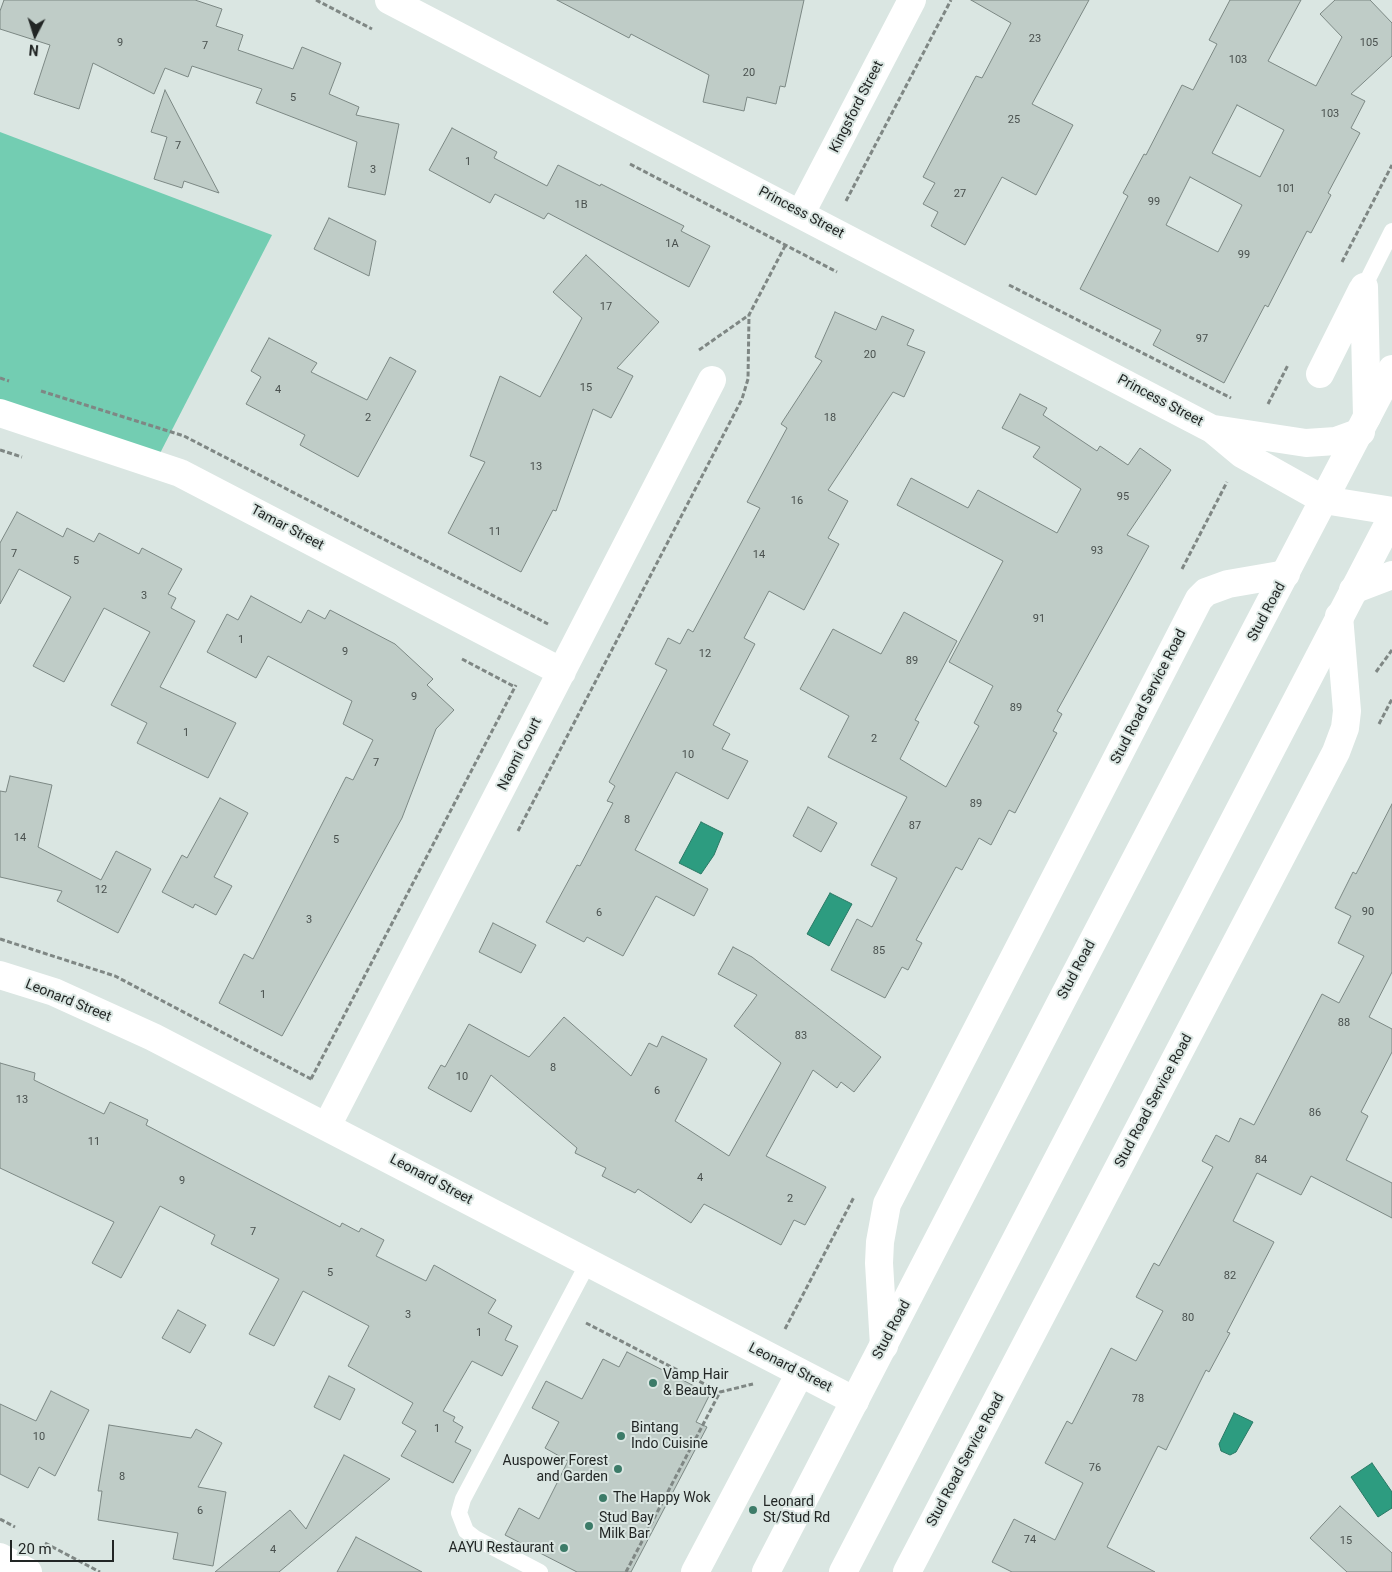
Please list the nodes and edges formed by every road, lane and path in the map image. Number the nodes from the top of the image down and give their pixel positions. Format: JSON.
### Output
{"nodes":[{"id":1,"x":389,"y":0,"type":"edge"},
{"id":2,"x":912,"y":0,"type":"edge"},
{"id":3,"x":951,"y":0,"type":"edge"},
{"id":4,"x":855,"y":206,"type":"dead end"},
{"id":5,"x":802,"y":213,"type":"junction"},
{"id":6,"x":1392,"y":231,"type":"edge"},
{"id":7,"x":1006,"y":283,"type":"dead end"},
{"id":8,"x":1364,"y":287,"type":"junction"},
{"id":9,"x":1392,"y":369,"type":"edge"},
{"id":10,"x":1320,"y":374,"type":"dead end"},
{"id":11,"x":712,"y":380,"type":"dead end"},
{"id":12,"x":1236,"y":401,"type":"dead end"},
{"id":13,"x":0,"y":413,"type":"edge"},
{"id":14,"x":1364,"y":425,"type":"junction"},
{"id":15,"x":1212,"y":429,"type":"junction"},
{"id":16,"x":0,"y":450,"type":"edge"},
{"id":17,"x":28,"y":458,"type":"dead end"},
{"id":18,"x":1324,"y":500,"type":"junction"},
{"id":19,"x":1392,"y":511,"type":"edge"},
{"id":20,"x":1392,"y":516,"type":"edge"},
{"id":21,"x":1286,"y":574,"type":"junction"},
{"id":22,"x":1392,"y":574,"type":"edge"},
{"id":23,"x":1353,"y":590,"type":"junction"},
{"id":24,"x":1339,"y":616,"type":"junction"},
{"id":25,"x":453,"y":654,"type":"dead end"},
{"id":26,"x":562,"y":672,"type":"junction"},
{"id":27,"x":0,"y":975,"type":"edge"},
{"id":28,"x":311,"y":1079,"type":"dead end"},
{"id":29,"x":327,"y":1126,"type":"junction"},
{"id":30,"x":588,"y":1263,"type":"junction"},
{"id":31,"x":585,"y":1322,"type":"dead end"},
{"id":32,"x":884,"y":1346,"type":"junction"},
{"id":33,"x":800,"y":1374,"type":"junction"},
{"id":34,"x":753,"y":1384,"type":"dead end"},
{"id":35,"x":720,"y":1392,"type":"junction"},
{"id":36,"x":855,"y":1401,"type":"junction"},
{"id":37,"x":0,"y":1519,"type":"edge"},
{"id":38,"x":17,"y":1528,"type":"dead end"},
{"id":39,"x":42,"y":1541,"type":"dead end"},
{"id":40,"x":0,"y":1557,"type":"edge"},
{"id":41,"x":28,"y":1572,"type":"edge"},
{"id":42,"x":100,"y":1572,"type":"edge"},
{"id":43,"x":540,"y":1572,"type":"edge"},
{"id":44,"x":626,"y":1572,"type":"edge"},
{"id":45,"x":695,"y":1572,"type":"edge"},
{"id":46,"x":766,"y":1572,"type":"edge"},
{"id":47,"x":843,"y":1572,"type":"edge"},
{"id":48,"x":907,"y":1572,"type":"edge"}],
"edges":[{"from":1,"to":5,"type":"street","name":"Princess Street"},
{"from":2,"to":5,"type":"street","name":"Kingsford Street"},
{"from":3,"to":4,"type":"path"},
{"from":5,"to":15,"type":"street","name":"Princess Street"},
{"from":6,"to":8,"type":"lane"},
{"from":7,"to":12,"type":"path"},
{"from":8,"to":10,"type":"street"},
{"from":8,"to":14,"type":"street"},
{"from":9,"to":14,"type":"street","name":"Stud Road"},
{"from":11,"to":26,"type":"street","name":"Naomi Court"},
{"from":13,"to":26,"type":"street","name":"Tamar Street"},
{"from":14,"to":15,"type":"street","name":"Princess Street"},
{"from":14,"to":18,"type":"street","name":"Stud Road"},
{"from":15,"to":18,"type":"street","name":"Princess Street"},
{"from":16,"to":17,"type":"path"},
{"from":18,"to":19,"type":"street"},
{"from":18,"to":21,"type":"street","name":"Stud Road"},
{"from":20,"to":23,"type":"street"},
{"from":21,"to":32,"type":"street","name":"Stud Road"},
{"from":21,"to":32,"type":"street","name":"Stud Road Service Road"},
{"from":22,"to":23,"type":"street"},
{"from":23,"to":24,"type":"street"},
{"from":24,"to":47,"type":"street"},
{"from":24,"to":48,"type":"street","name":"Stud Road Service Road"},
{"from":25,"to":28,"type":"path"},
{"from":26,"to":29,"type":"street","name":"Naomi Court"},
{"from":27,"to":29,"type":"street","name":"Leonard Street"},
{"from":29,"to":30,"type":"street","name":"Leonard Street"},
{"from":30,"to":33,"type":"street","name":"Leonard Street"},
{"from":30,"to":43,"type":"lane"},
{"from":31,"to":35,"type":"path"},
{"from":32,"to":36,"type":"street","name":"Stud Road"},
{"from":33,"to":36,"type":"street","name":"Leonard Street"},
{"from":33,"to":45,"type":"street"},
{"from":34,"to":35,"type":"path"},
{"from":35,"to":44,"type":"path"},
{"from":36,"to":46,"type":"street","name":"Stud Road"},
{"from":37,"to":38,"type":"path"},
{"from":39,"to":42,"type":"path"},
{"from":40,"to":41,"type":"street"}]}
